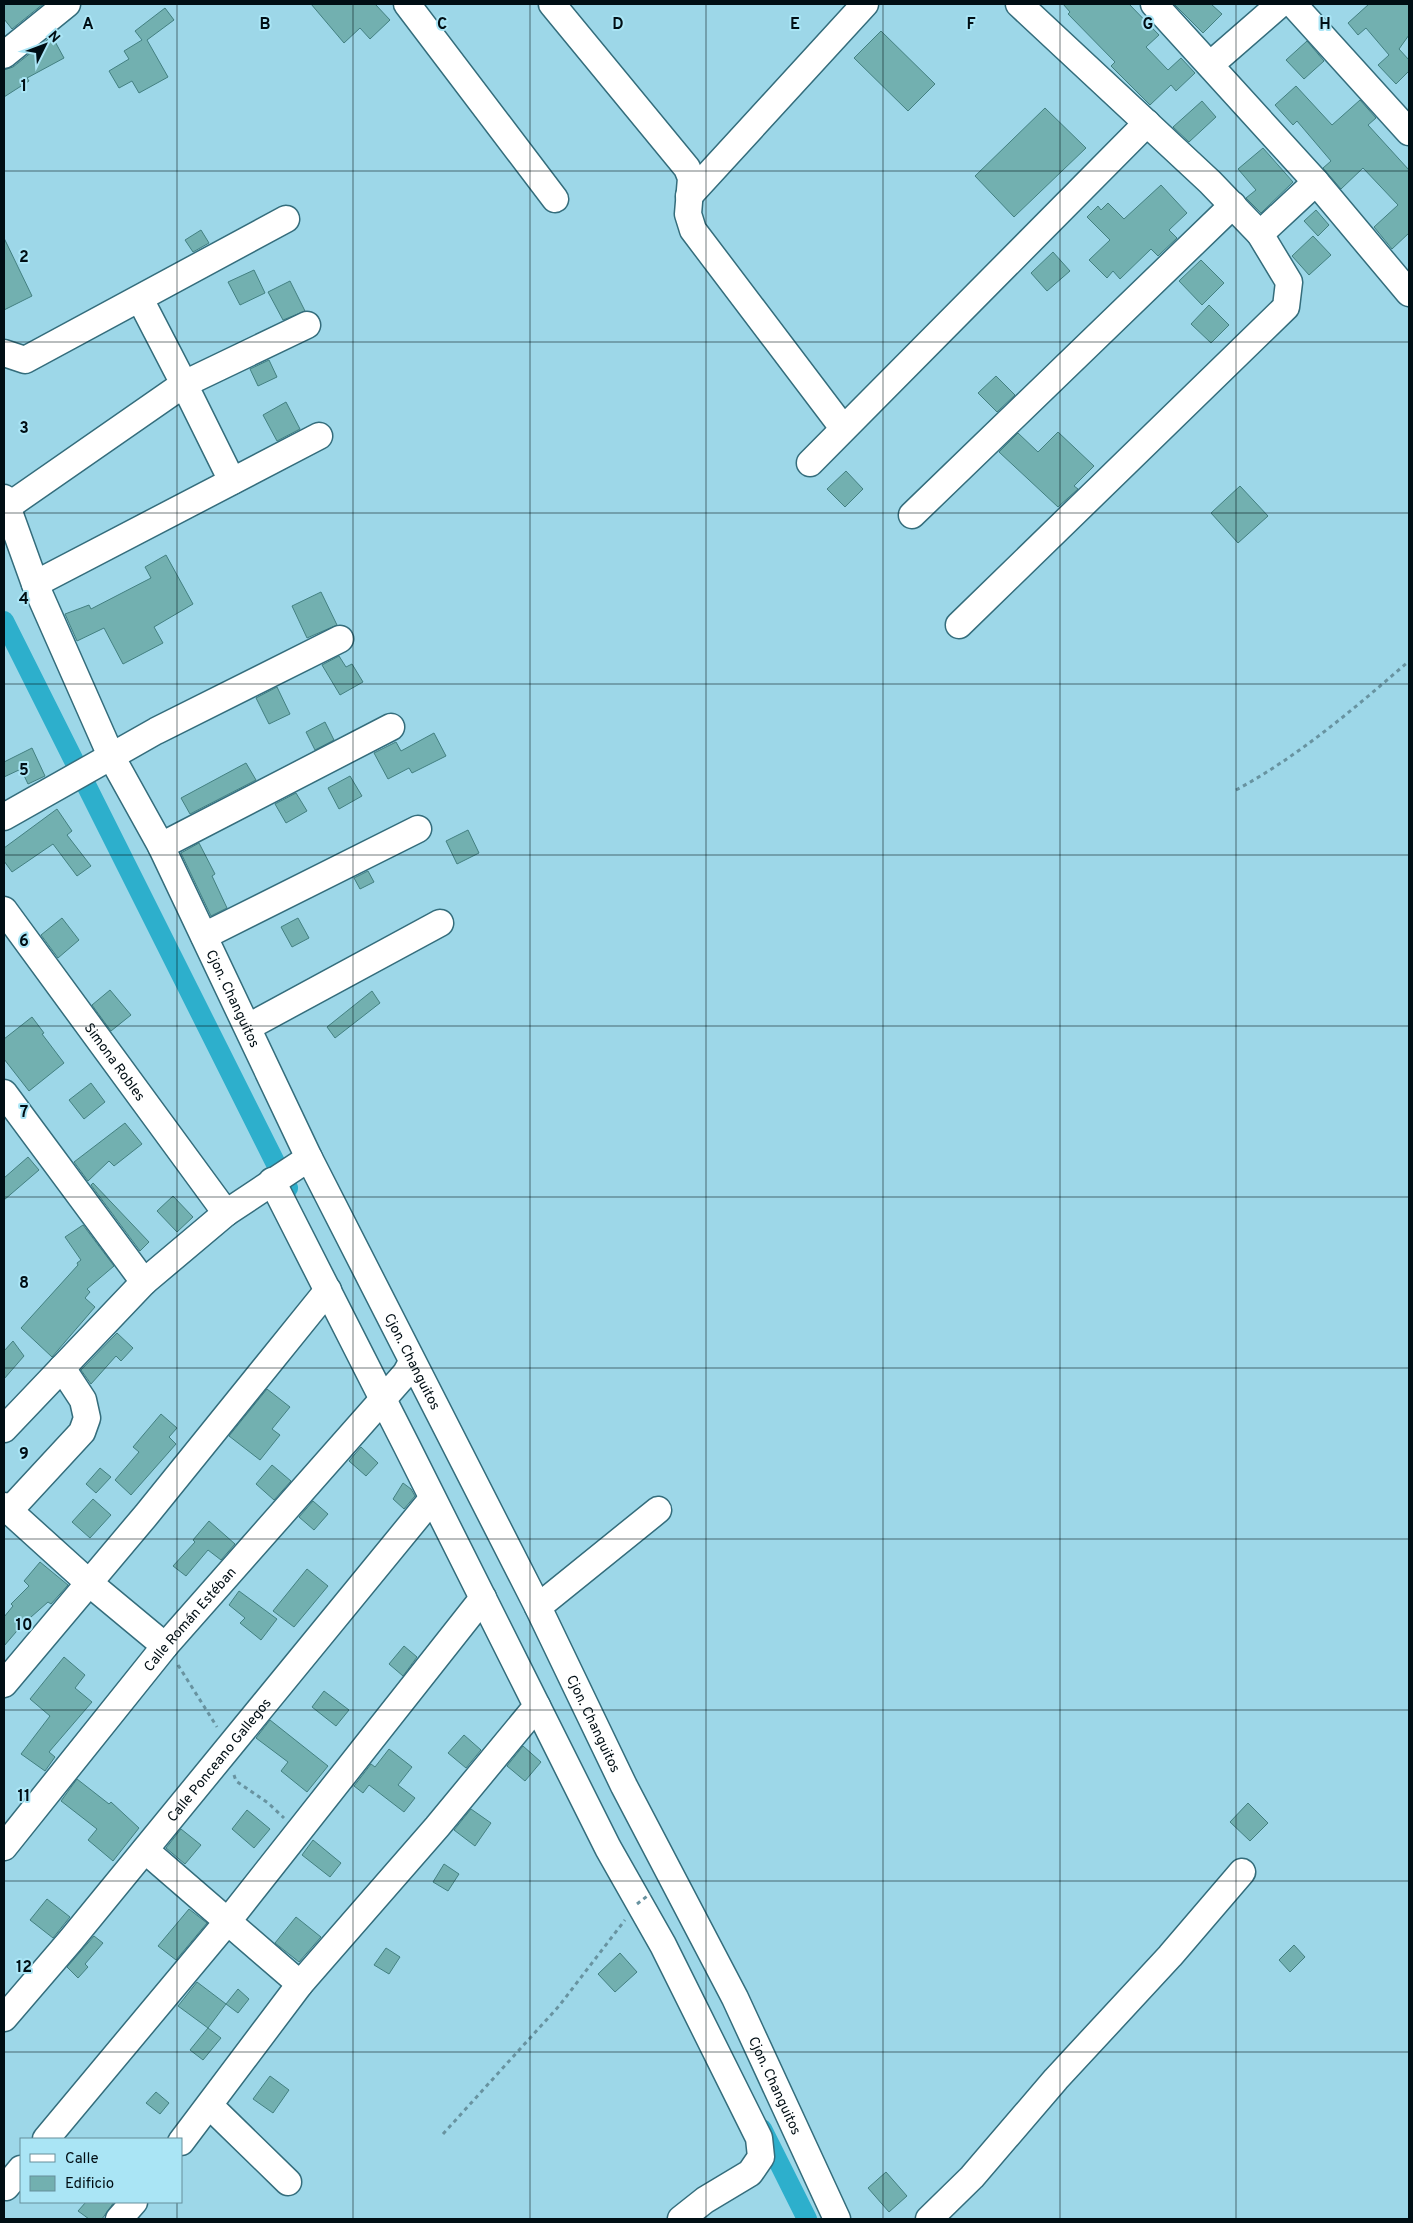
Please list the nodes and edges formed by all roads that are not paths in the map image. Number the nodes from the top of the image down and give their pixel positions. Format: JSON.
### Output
{"nodes":[{"id":1,"x":67,"y":4,"type":"edge"},
{"id":2,"x":552,"y":4,"type":"edge"},
{"id":3,"x":864,"y":4,"type":"edge"},
{"id":4,"x":1019,"y":4,"type":"edge"},
{"id":5,"x":1154,"y":4,"type":"edge"},
{"id":6,"x":1280,"y":4,"type":"edge"},
{"id":7,"x":1293,"y":4,"type":"edge"},
{"id":8,"x":418,"y":8,"type":"edge"},
{"id":9,"x":4,"y":55,"type":"edge"},
{"id":10,"x":1210,"y":66,"type":"junction"},
{"id":11,"x":1147,"y":122,"type":"junction"},
{"id":12,"x":1409,"y":132,"type":"edge"},
{"id":13,"x":1316,"y":182,"type":"junction"},
{"id":14,"x":689,"y":196,"type":"junction"},
{"id":15,"x":555,"y":199,"type":"dead end"},
{"id":16,"x":1232,"y":206,"type":"junction"},
{"id":17,"x":286,"y":219,"type":"dead end"},
{"id":18,"x":1260,"y":234,"type":"junction"},
{"id":19,"x":1409,"y":293,"type":"edge"},
{"id":20,"x":140,"y":299,"type":"junction"},
{"id":21,"x":307,"y":325,"type":"dead end"},
{"id":22,"x":4,"y":353,"type":"edge"},
{"id":23,"x":184,"y":384,"type":"junction"},
{"id":24,"x":843,"y":428,"type":"junction"},
{"id":25,"x":319,"y":436,"type":"dead end"},
{"id":26,"x":810,"y":463,"type":"dead end"},
{"id":27,"x":232,"y":481,"type":"junction"},
{"id":28,"x":7,"y":515,"type":"edge"},
{"id":29,"x":912,"y":515,"type":"dead end"},
{"id":30,"x":35,"y":584,"type":"junction"},
{"id":31,"x":959,"y":625,"type":"dead end"},
{"id":32,"x":340,"y":639,"type":"dead end"},
{"id":33,"x":391,"y":726,"type":"dead end"},
{"id":34,"x":102,"y":761,"type":"junction"},
{"id":35,"x":4,"y":816,"type":"edge"},
{"id":36,"x":418,"y":829,"type":"dead end"},
{"id":37,"x":160,"y":846,"type":"junction"},
{"id":38,"x":4,"y":910,"type":"edge"},
{"id":39,"x":440,"y":923,"type":"dead end"},
{"id":40,"x":204,"y":936,"type":"junction"},
{"id":41,"x":248,"y":1027,"type":"junction"},
{"id":42,"x":4,"y":1093,"type":"edge"},
{"id":43,"x":290,"y":1170,"type":"junction"},
{"id":44,"x":226,"y":1213,"type":"junction"},
{"id":45,"x":144,"y":1282,"type":"junction"},
{"id":46,"x":328,"y":1290,"type":"junction"},
{"id":47,"x":409,"y":1367,"type":"junction"},
{"id":48,"x":62,"y":1368,"type":"junction"},
{"id":49,"x":386,"y":1394,"type":"junction"},
{"id":50,"x":4,"y":1429,"type":"edge"},
{"id":51,"x":432,"y":1499,"type":"junction"},
{"id":52,"x":6,"y":1508,"type":"edge"},
{"id":53,"x":658,"y":1510,"type":"dead end"},
{"id":54,"x":88,"y":1582,"type":"junction"},
{"id":55,"x":484,"y":1598,"type":"junction"},
{"id":56,"x":538,"y":1607,"type":"junction"},
{"id":57,"x":165,"y":1646,"type":"junction"},
{"id":58,"x":4,"y":1684,"type":"edge"},
{"id":59,"x":537,"y":1706,"type":"junction"},
{"id":60,"x":4,"y":1847,"type":"edge"},
{"id":61,"x":145,"y":1850,"type":"junction"},
{"id":62,"x":1242,"y":1872,"type":"dead end"},
{"id":63,"x":228,"y":1921,"type":"junction"},
{"id":64,"x":300,"y":1984,"type":"junction"},
{"id":65,"x":4,"y":2018,"type":"edge"},
{"id":66,"x":210,"y":2106,"type":"junction"},
{"id":67,"x":47,"y":2138,"type":"edge"},
{"id":68,"x":182,"y":2141,"type":"edge"},
{"id":69,"x":288,"y":2182,"type":"dead end"},
{"id":70,"x":133,"y":2203,"type":"edge"},
{"id":71,"x":119,"y":2219,"type":"edge"},
{"id":72,"x":681,"y":2219,"type":"edge"},
{"id":73,"x":838,"y":2219,"type":"edge"},
{"id":74,"x":929,"y":2219,"type":"edge"}],
"edges":[{"from":1,"to":9,"type":"street"},
{"from":2,"to":14,"type":"street"},
{"from":3,"to":14,"type":"street"},
{"from":4,"to":11,"type":"street"},
{"from":5,"to":10,"type":"street"},
{"from":6,"to":10,"type":"street"},
{"from":7,"to":12,"type":"street"},
{"from":8,"to":15,"type":"street"},
{"from":10,"to":13,"type":"street"},
{"from":11,"to":16,"type":"street"},
{"from":11,"to":24,"type":"street"},
{"from":13,"to":18,"type":"street"},
{"from":13,"to":19,"type":"street"},
{"from":14,"to":24,"type":"street"},
{"from":16,"to":18,"type":"street"},
{"from":16,"to":29,"type":"street"},
{"from":17,"to":20,"type":"street"},
{"from":18,"to":31,"type":"street"},
{"from":20,"to":22,"type":"street"},
{"from":20,"to":23,"type":"street"},
{"from":21,"to":23,"type":"street"},
{"from":23,"to":27,"type":"street"},
{"from":23,"to":28,"type":"street"},
{"from":24,"to":26,"type":"street"},
{"from":25,"to":27,"type":"street"},
{"from":27,"to":30,"type":"street"},
{"from":28,"to":30,"type":"street","name":"Cjon. Changuitos"},
{"from":30,"to":34,"type":"street","name":"Cjon. Changuitos"},
{"from":32,"to":34,"type":"street"},
{"from":33,"to":37,"type":"street"},
{"from":34,"to":35,"type":"street"},
{"from":34,"to":37,"type":"street","name":"Cjon. Changuitos"},
{"from":36,"to":40,"type":"street"},
{"from":37,"to":40,"type":"street","name":"Cjon. Changuitos"},
{"from":38,"to":44,"type":"street","name":"Simona Robles"},
{"from":39,"to":41,"type":"street"},
{"from":40,"to":41,"type":"street","name":"Cjon. Changuitos"},
{"from":41,"to":43,"type":"street","name":"Cjon. Changuitos"},
{"from":42,"to":45,"type":"street"},
{"from":43,"to":44,"type":"street"},
{"from":43,"to":46,"type":"street"},
{"from":43,"to":47,"type":"street","name":"Cjon. Changuitos"},
{"from":44,"to":45,"type":"street"},
{"from":45,"to":48,"type":"street"},
{"from":46,"to":49,"type":"street"},
{"from":46,"to":54,"type":"street"},
{"from":47,"to":49,"type":"street","name":"Calle Román Estéban"},
{"from":47,"to":56,"type":"street","name":"Cjon. Changuitos"},
{"from":48,"to":50,"type":"street"},
{"from":48,"to":52,"type":"street"},
{"from":49,"to":51,"type":"street"},
{"from":49,"to":57,"type":"street","name":"Calle Román Estéban"},
{"from":51,"to":55,"type":"street"},
{"from":51,"to":61,"type":"street","name":"Calle Ponceano Gallegos"},
{"from":52,"to":54,"type":"street"},
{"from":53,"to":56,"type":"street"},
{"from":54,"to":57,"type":"street"},
{"from":54,"to":58,"type":"street"},
{"from":55,"to":59,"type":"street"},
{"from":55,"to":63,"type":"street"},
{"from":56,"to":73,"type":"street","name":"Cjon. Changuitos"},
{"from":57,"to":60,"type":"street","name":"Calle Román Estéban"},
{"from":59,"to":64,"type":"street"},
{"from":59,"to":72,"type":"street"},
{"from":61,"to":63,"type":"street"},
{"from":61,"to":65,"type":"street","name":"Calle Ponceano Gallegos"},
{"from":62,"to":74,"type":"street"},
{"from":63,"to":64,"type":"street"},
{"from":63,"to":67,"type":"street"},
{"from":64,"to":66,"type":"street"},
{"from":66,"to":68,"type":"street"},
{"from":66,"to":69,"type":"street"},
{"from":70,"to":71,"type":"street"}]}
